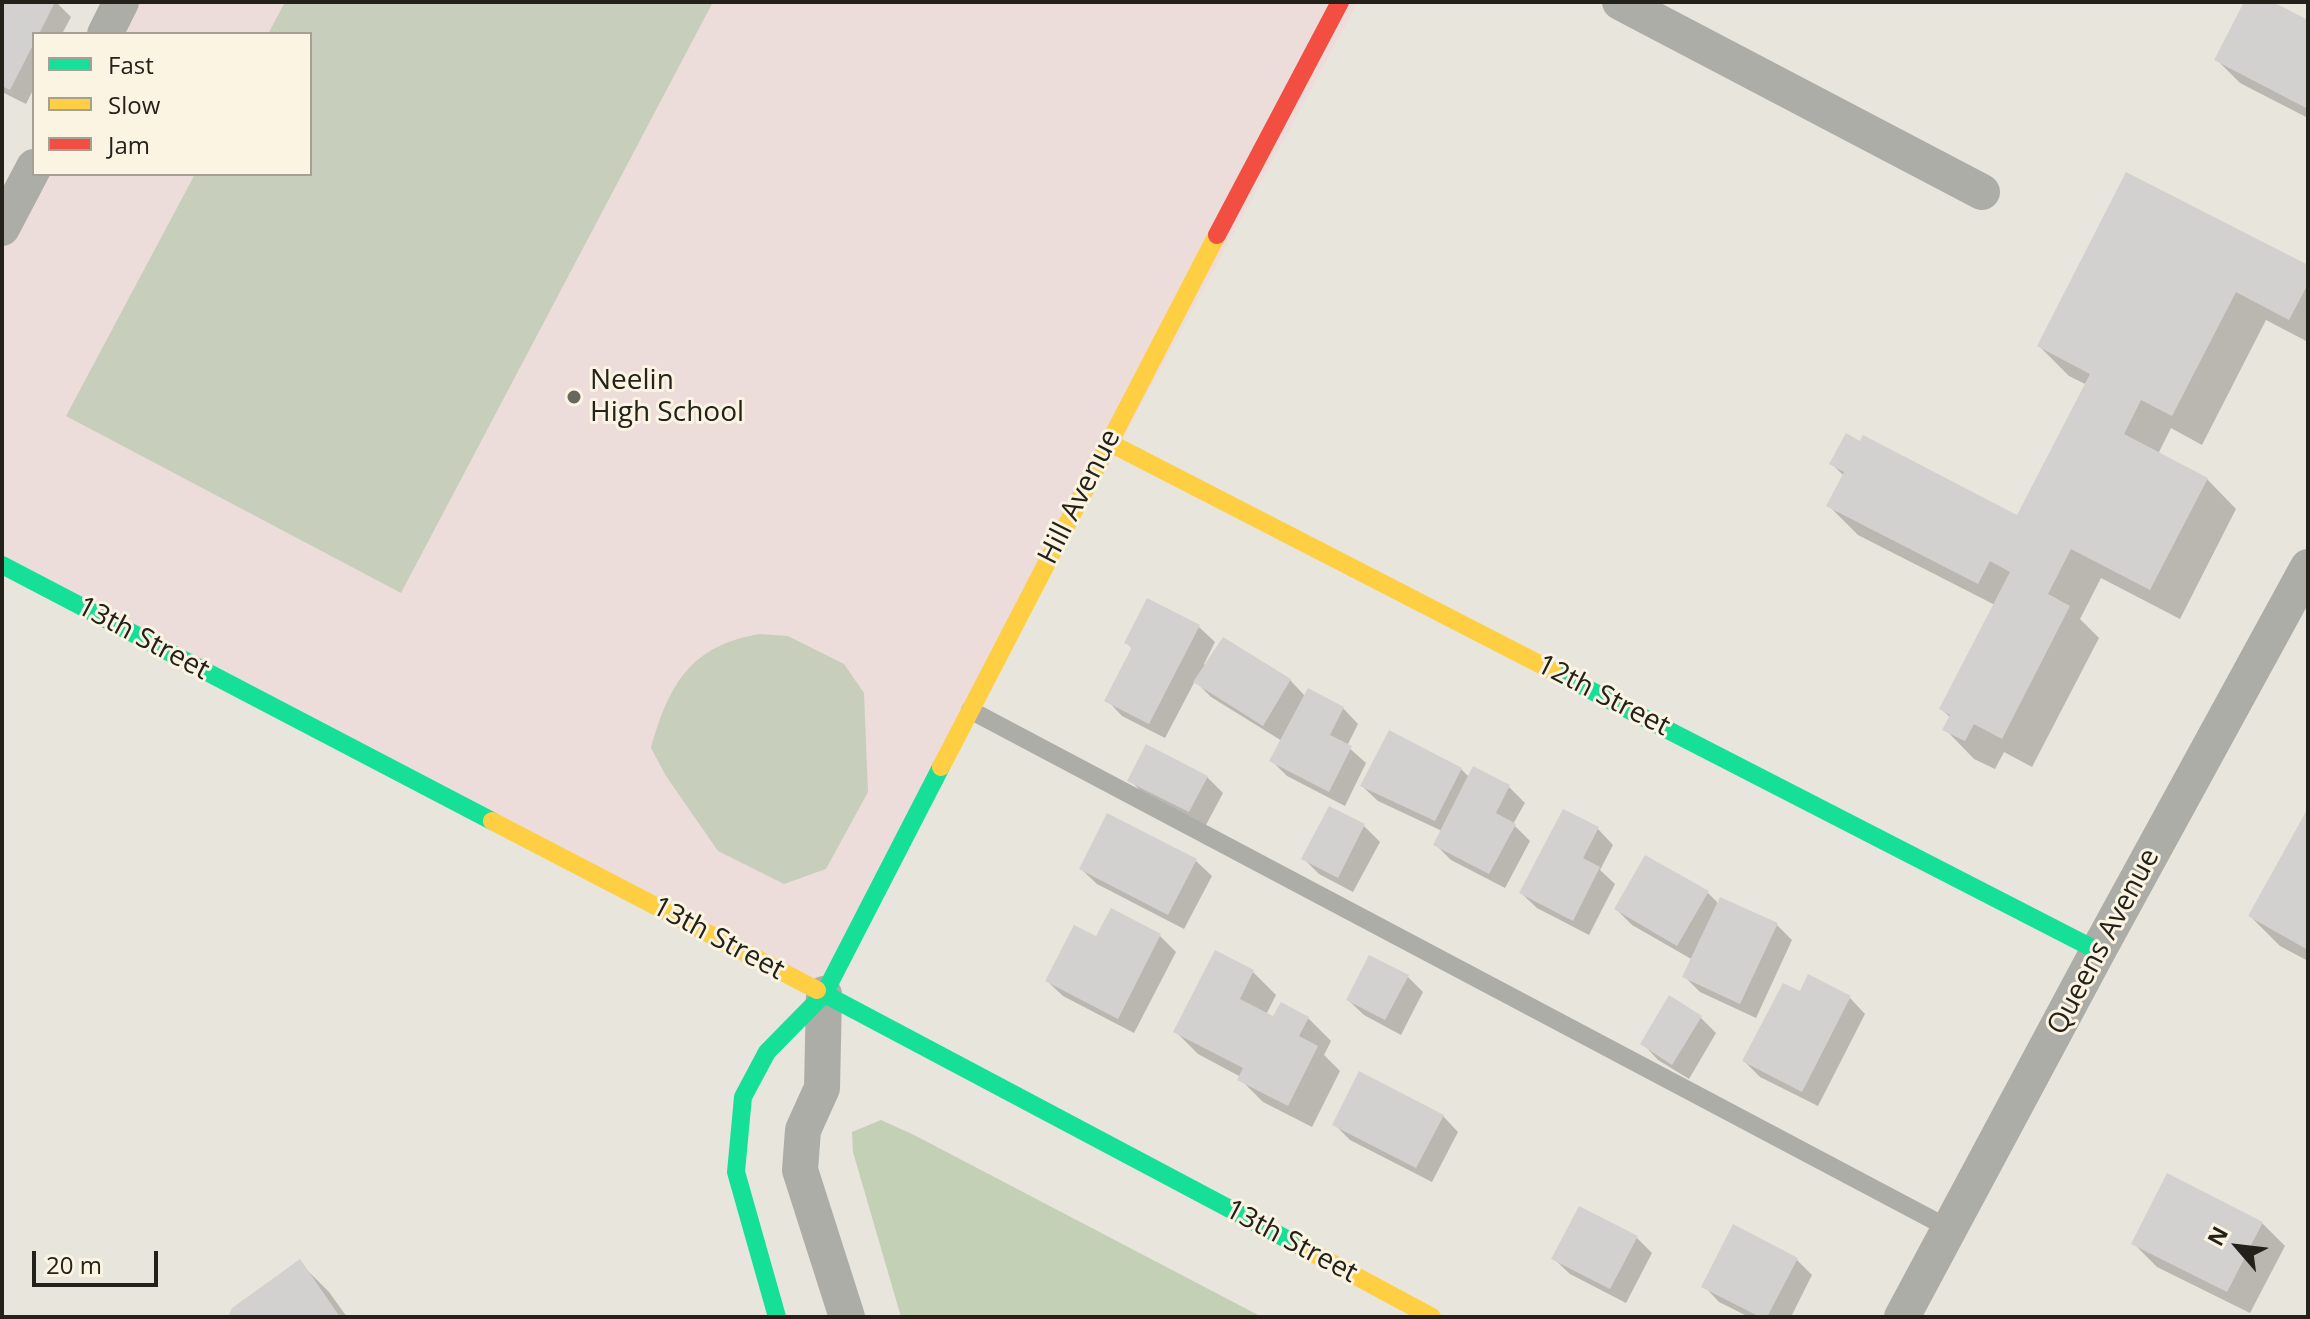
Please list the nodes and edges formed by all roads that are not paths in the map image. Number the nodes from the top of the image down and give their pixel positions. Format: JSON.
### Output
{"nodes":[{"id":1,"x":121,"y":2,"type":"edge"},
{"id":2,"x":1340,"y":2,"type":"edge"},
{"id":3,"x":1620,"y":2,"type":"edge"},
{"id":4,"x":106,"y":32,"type":"edge"},
{"id":5,"x":32,"y":170,"type":"edge"},
{"id":6,"x":1982,"y":192,"type":"dead end"},
{"id":7,"x":7,"y":208,"type":"edge"},
{"id":8,"x":1108,"y":442,"type":"junction"},
{"id":9,"x":2,"y":565,"type":"edge"},
{"id":10,"x":2308,"y":569,"type":"edge"},
{"id":11,"x":970,"y":710,"type":"junction"},
{"id":12,"x":2098,"y":951,"type":"junction"},
{"id":13,"x":824,"y":994,"type":"junction"},
{"id":14,"x":1950,"y":1229,"type":"junction"},
{"id":15,"x":777,"y":1317,"type":"edge"},
{"id":16,"x":847,"y":1317,"type":"edge"},
{"id":17,"x":1432,"y":1317,"type":"edge"},
{"id":18,"x":1902,"y":1317,"type":"edge"}],
"edges":[{"from":1,"to":4,"type":"street"},
{"from":2,"to":8,"type":"street","name":"Hill Avenue"},
{"from":3,"to":6,"type":"street"},
{"from":5,"to":7,"type":"street"},
{"from":8,"to":11,"type":"street","name":"Hill Avenue"},
{"from":8,"to":12,"type":"street","name":"12th Street"},
{"from":9,"to":13,"type":"street","name":"13th Street"},
{"from":10,"to":12,"type":"street","name":"Queens Avenue"},
{"from":11,"to":13,"type":"street","name":"Hill Avenue"},
{"from":11,"to":14,"type":"lane"},
{"from":12,"to":14,"type":"street","name":"Queens Avenue"},
{"from":13,"to":15,"type":"street","name":"Hill Avenue"},
{"from":13,"to":16,"type":"street"},
{"from":13,"to":17,"type":"street","name":"13th Street"},
{"from":14,"to":18,"type":"street","name":"Queens Avenue"}]}
